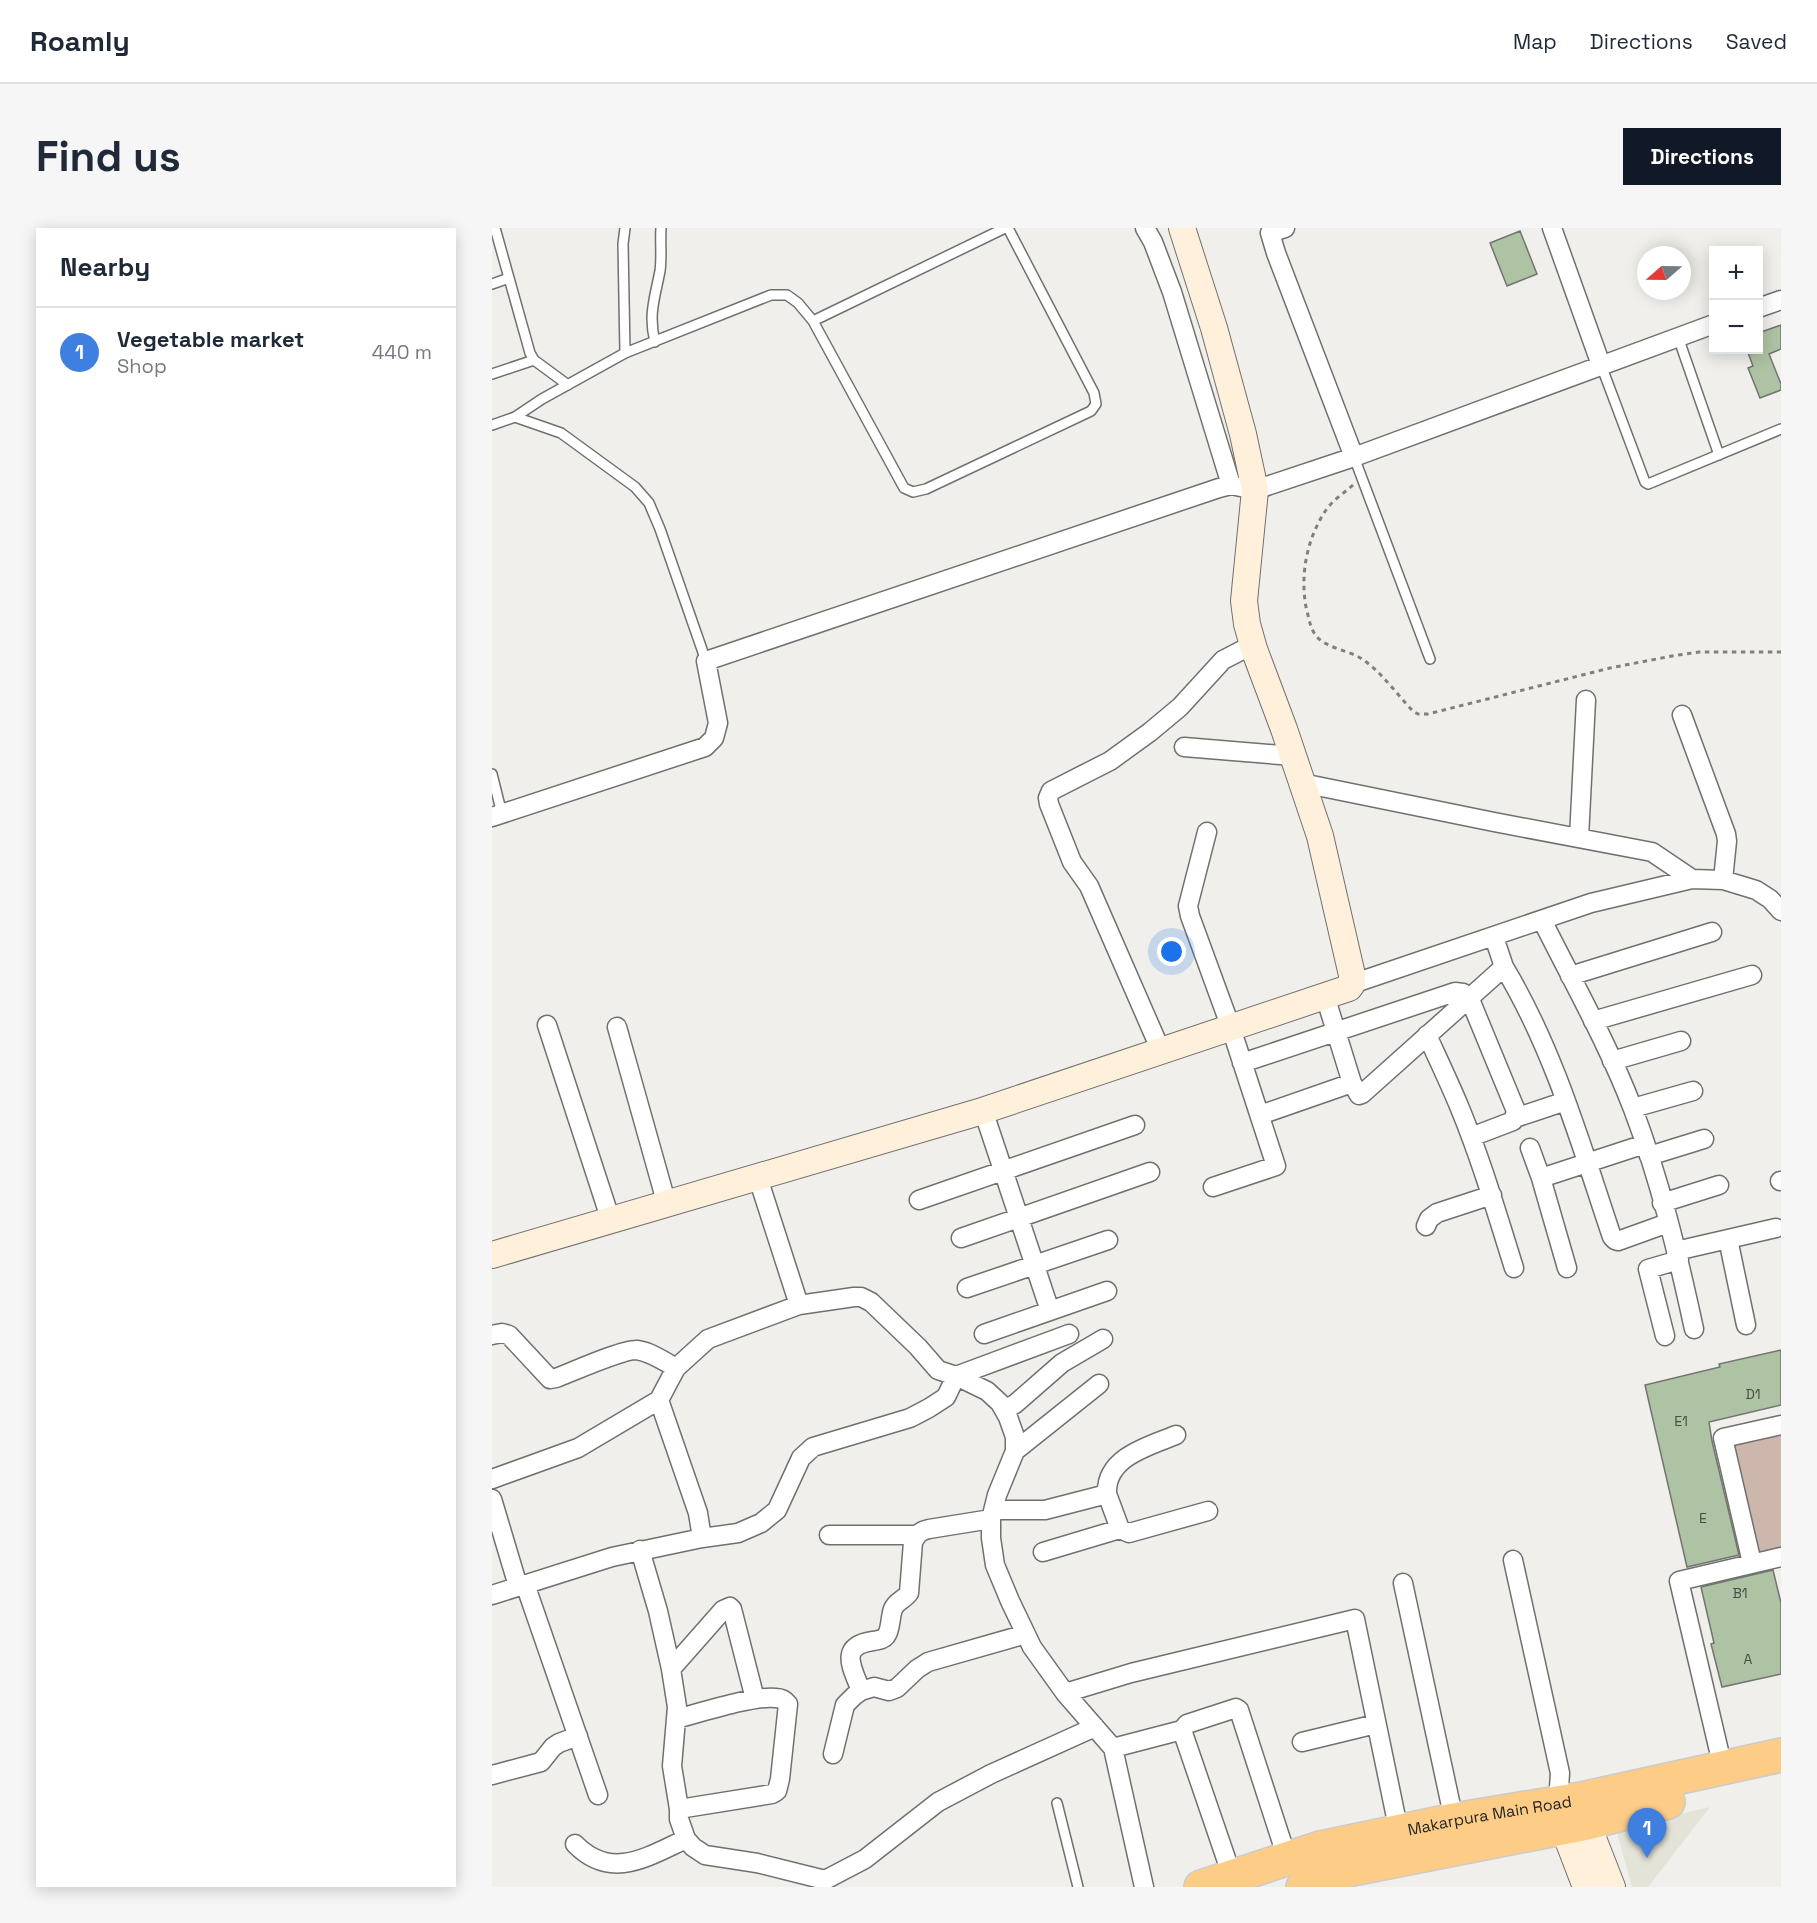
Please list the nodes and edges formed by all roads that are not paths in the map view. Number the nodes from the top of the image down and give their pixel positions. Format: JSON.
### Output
{"nodes":[{"id":1,"x":495,"y":228,"type":"edge"},
{"id":2,"x":625,"y":228,"type":"edge"},
{"id":3,"x":661,"y":228,"type":"edge"},
{"id":4,"x":1006,"y":228,"type":"edge"},
{"id":5,"x":1145,"y":228,"type":"edge"},
{"id":6,"x":1182,"y":228,"type":"edge"},
{"id":7,"x":1552,"y":228,"type":"edge"},
{"id":8,"x":1274,"y":230,"type":"edge"},
{"id":9,"x":509,"y":278,"type":"junction"},
{"id":10,"x":492,"y":284,"type":"edge"},
{"id":11,"x":1781,"y":300,"type":"edge"},
{"id":12,"x":1763,"y":306,"type":"edge"},
{"id":13,"x":813,"y":321,"type":"junction"},
{"id":14,"x":1709,"y":325,"type":"edge"},
{"id":15,"x":1678,"y":337,"type":"junction"},
{"id":16,"x":655,"y":342,"type":"junction"},
{"id":17,"x":625,"y":353,"type":"junction"},
{"id":18,"x":534,"y":360,"type":"junction"},
{"id":19,"x":1601,"y":365,"type":"junction"},
{"id":20,"x":492,"y":374,"type":"edge"},
{"id":21,"x":568,"y":386,"type":"junction"},
{"id":22,"x":515,"y":417,"type":"junction"},
{"id":23,"x":492,"y":425,"type":"edge"},
{"id":24,"x":1781,"y":429,"type":"edge"},
{"id":25,"x":1719,"y":455,"type":"junction"},
{"id":26,"x":1354,"y":457,"type":"junction"},
{"id":27,"x":1243,"y":488,"type":"junction"},
{"id":28,"x":1252,"y":645,"type":"junction"},
{"id":29,"x":1430,"y":659,"type":"dead end"},
{"id":30,"x":706,"y":662,"type":"junction"},
{"id":31,"x":1586,"y":700,"type":"dead end"},
{"id":32,"x":1682,"y":715,"type":"dead end"},
{"id":33,"x":1184,"y":747,"type":"dead end"},
{"id":34,"x":1293,"y":756,"type":"junction"},
{"id":35,"x":492,"y":774,"type":"edge"},
{"id":36,"x":1302,"y":783,"type":"junction"},
{"id":37,"x":497,"y":815,"type":"edge"},
{"id":38,"x":1207,"y":832,"type":"dead end"},
{"id":39,"x":1579,"y":838,"type":"junction"},
{"id":40,"x":1692,"y":879,"type":"junction"},
{"id":41,"x":1723,"y":880,"type":"junction"},
{"id":42,"x":1781,"y":911,"type":"edge"},
{"id":43,"x":1542,"y":920,"type":"junction"},
{"id":44,"x":1712,"y":932,"type":"dead end"},
{"id":45,"x":1494,"y":937,"type":"junction"},
{"id":46,"x":1504,"y":967,"type":"junction"},
{"id":47,"x":1752,"y":975,"type":"dead end"},
{"id":48,"x":1570,"y":976,"type":"junction"},
{"id":49,"x":1352,"y":984,"type":"junction"},
{"id":50,"x":1324,"y":996,"type":"junction"},
{"id":51,"x":1469,"y":997,"type":"junction"},
{"id":52,"x":1593,"y":1021,"type":"junction"},
{"id":53,"x":547,"y":1025,"type":"dead end"},
{"id":54,"x":617,"y":1027,"type":"dead end"},
{"id":55,"x":1231,"y":1028,"type":"junction"},
{"id":56,"x":1335,"y":1030,"type":"junction"},
{"id":57,"x":1427,"y":1035,"type":"junction"},
{"id":58,"x":1681,"y":1041,"type":"dead end"},
{"id":59,"x":1161,"y":1051,"type":"junction"},
{"id":60,"x":1612,"y":1061,"type":"junction"},
{"id":61,"x":1242,"y":1062,"type":"junction"},
{"id":62,"x":1352,"y":1083,"type":"junction"},
{"id":63,"x":1693,"y":1091,"type":"dead end"},
{"id":64,"x":1566,"y":1101,"type":"junction"},
{"id":65,"x":1633,"y":1108,"type":"junction"},
{"id":66,"x":983,"y":1110,"type":"junction"},
{"id":67,"x":1260,"y":1115,"type":"junction"},
{"id":68,"x":1515,"y":1118,"type":"junction"},
{"id":69,"x":1135,"y":1125,"type":"dead end"},
{"id":70,"x":1471,"y":1137,"type":"junction"},
{"id":71,"x":1704,"y":1139,"type":"dead end"},
{"id":72,"x":1530,"y":1148,"type":"dead end"},
{"id":73,"x":1647,"y":1150,"type":"junction"},
{"id":74,"x":1587,"y":1163,"type":"junction"},
{"id":75,"x":1004,"y":1171,"type":"junction"},
{"id":76,"x":1150,"y":1172,"type":"dead end"},
{"id":77,"x":758,"y":1178,"type":"junction"},
{"id":78,"x":1541,"y":1179,"type":"junction"},
{"id":79,"x":1719,"y":1185,"type":"dead end"},
{"id":80,"x":1213,"y":1187,"type":"dead end"},
{"id":81,"x":1492,"y":1195,"type":"junction"},
{"id":82,"x":919,"y":1200,"type":"dead end"},
{"id":83,"x":1662,"y":1203,"type":"junction"},
{"id":84,"x":667,"y":1205,"type":"junction"},
{"id":85,"x":1019,"y":1218,"type":"junction"},
{"id":86,"x":611,"y":1221,"type":"junction"},
{"id":87,"x":1668,"y":1223,"type":"junction"},
{"id":88,"x":1426,"y":1226,"type":"dead end"},
{"id":89,"x":1776,"y":1228,"type":"dead end"},
{"id":90,"x":961,"y":1238,"type":"dead end"},
{"id":91,"x":1728,"y":1239,"type":"junction"},
{"id":92,"x":1108,"y":1240,"type":"dead end"},
{"id":93,"x":492,"y":1255,"type":"edge"},
{"id":94,"x":1678,"y":1256,"type":"junction"},
{"id":95,"x":1035,"y":1264,"type":"junction"},
{"id":96,"x":1514,"y":1268,"type":"dead end"},
{"id":97,"x":1567,"y":1268,"type":"dead end"},
{"id":98,"x":967,"y":1287,"type":"dead end"},
{"id":99,"x":1107,"y":1291,"type":"dead end"},
{"id":100,"x":799,"y":1305,"type":"junction"},
{"id":101,"x":1050,"y":1311,"type":"junction"},
{"id":102,"x":1746,"y":1325,"type":"dead end"},
{"id":103,"x":1694,"y":1329,"type":"dead end"},
{"id":104,"x":984,"y":1334,"type":"dead end"},
{"id":105,"x":1069,"y":1334,"type":"dead end"},
{"id":106,"x":492,"y":1335,"type":"edge"},
{"id":107,"x":1665,"y":1336,"type":"dead end"},
{"id":108,"x":1103,"y":1339,"type":"dead end"},
{"id":109,"x":676,"y":1368,"type":"junction"},
{"id":110,"x":956,"y":1376,"type":"junction"},
{"id":111,"x":1099,"y":1384,"type":"dead end"},
{"id":112,"x":659,"y":1400,"type":"junction"},
{"id":113,"x":1004,"y":1410,"type":"junction"},
{"id":114,"x":1781,"y":1425,"type":"edge"},
{"id":115,"x":1176,"y":1435,"type":"dead end"},
{"id":116,"x":1015,"y":1451,"type":"junction"},
{"id":117,"x":492,"y":1479,"type":"edge"},
{"id":118,"x":1107,"y":1494,"type":"junction"},
{"id":119,"x":492,"y":1499,"type":"edge"},
{"id":120,"x":1208,"y":1510,"type":"dead end"},
{"id":121,"x":993,"y":1515,"type":"junction"},
{"id":122,"x":495,"y":1522,"type":"edge"},
{"id":123,"x":1120,"y":1529,"type":"junction"},
{"id":124,"x":829,"y":1535,"type":"dead end"},
{"id":125,"x":916,"y":1535,"type":"junction"},
{"id":126,"x":702,"y":1538,"type":"junction"},
{"id":127,"x":640,"y":1550,"type":"junction"},
{"id":128,"x":1043,"y":1552,"type":"dead end"},
{"id":129,"x":1781,"y":1557,"type":"edge"},
{"id":130,"x":1513,"y":1560,"type":"dead end"},
{"id":131,"x":1752,"y":1563,"type":"junction"},
{"id":132,"x":1403,"y":1583,"type":"dead end"},
{"id":133,"x":522,"y":1585,"type":"junction"},
{"id":134,"x":492,"y":1595,"type":"edge"},
{"id":135,"x":1026,"y":1634,"type":"junction"},
{"id":136,"x":671,"y":1669,"type":"junction"},
{"id":137,"x":861,"y":1690,"type":"junction"},
{"id":138,"x":1065,"y":1693,"type":"junction"},
{"id":139,"x":755,"y":1699,"type":"junction"},
{"id":140,"x":676,"y":1719,"type":"junction"},
{"id":141,"x":1377,"y":1724,"type":"junction"},
{"id":142,"x":1095,"y":1727,"type":"junction"},
{"id":143,"x":1182,"y":1730,"type":"junction"},
{"id":144,"x":578,"y":1736,"type":"junction"},
{"id":145,"x":1302,"y":1742,"type":"dead end"},
{"id":146,"x":1113,"y":1748,"type":"junction"},
{"id":147,"x":833,"y":1754,"type":"dead end"},
{"id":148,"x":1781,"y":1755,"type":"edge"},
{"id":149,"x":1723,"y":1768,"type":"junction"},
{"id":150,"x":492,"y":1775,"type":"edge"},
{"id":151,"x":1781,"y":1777,"type":"edge"},
{"id":152,"x":598,"y":1794,"type":"dead end"},
{"id":153,"x":1058,"y":1803,"type":"dead end"},
{"id":154,"x":1570,"y":1805,"type":"junction"},
{"id":155,"x":679,"y":1809,"type":"junction"},
{"id":156,"x":1454,"y":1820,"type":"junction"},
{"id":157,"x":1399,"y":1832,"type":"junction"},
{"id":158,"x":686,"y":1839,"type":"junction"},
{"id":159,"x":575,"y":1844,"type":"dead end"},
{"id":160,"x":1287,"y":1858,"type":"junction"},
{"id":161,"x":1232,"y":1876,"type":"junction"},
{"id":162,"x":1356,"y":1878,"type":"edge"},
{"id":163,"x":826,"y":1883,"type":"edge"},
{"id":164,"x":1078,"y":1887,"type":"edge"},
{"id":165,"x":1144,"y":1887,"type":"edge"},
{"id":166,"x":1201,"y":1887,"type":"edge"},
{"id":167,"x":1303,"y":1887,"type":"edge"},
{"id":168,"x":1586,"y":1887,"type":"edge"},
{"id":169,"x":1612,"y":1887,"type":"edge"}],
"edges":[{"from":1,"to":9,"type":"lane"},
{"from":2,"to":17,"type":"lane"},
{"from":3,"to":16,"type":"lane"},
{"from":4,"to":13,"type":"lane"},
{"from":4,"to":13,"type":"lane"},
{"from":5,"to":27,"type":"street"},
{"from":6,"to":27,"type":"street"},
{"from":7,"to":19,"type":"street"},
{"from":8,"to":26,"type":"street"},
{"from":9,"to":10,"type":"lane"},
{"from":9,"to":18,"type":"lane"},
{"from":11,"to":12,"type":"street"},
{"from":13,"to":16,"type":"lane"},
{"from":14,"to":15,"type":"street"},
{"from":15,"to":19,"type":"street"},
{"from":15,"to":25,"type":"lane"},
{"from":16,"to":17,"type":"lane"},
{"from":17,"to":21,"type":"lane"},
{"from":18,"to":20,"type":"lane"},
{"from":18,"to":21,"type":"lane"},
{"from":19,"to":25,"type":"lane"},
{"from":19,"to":26,"type":"street"},
{"from":21,"to":22,"type":"lane"},
{"from":22,"to":23,"type":"lane"},
{"from":22,"to":30,"type":"lane"},
{"from":24,"to":25,"type":"lane"},
{"from":26,"to":27,"type":"street"},
{"from":26,"to":29,"type":"lane"},
{"from":27,"to":28,"type":"street"},
{"from":27,"to":30,"type":"street"},
{"from":28,"to":34,"type":"street"},
{"from":28,"to":59,"type":"street"},
{"from":30,"to":37,"type":"street"},
{"from":31,"to":39,"type":"street"},
{"from":32,"to":41,"type":"street"},
{"from":33,"to":34,"type":"street"},
{"from":34,"to":36,"type":"street"},
{"from":35,"to":37,"type":"lane"},
{"from":36,"to":39,"type":"street"},
{"from":36,"to":49,"type":"street"},
{"from":38,"to":55,"type":"street"},
{"from":39,"to":40,"type":"street"},
{"from":40,"to":41,"type":"street"},
{"from":40,"to":43,"type":"street"},
{"from":41,"to":42,"type":"street"},
{"from":43,"to":45,"type":"street"},
{"from":43,"to":48,"type":"street"},
{"from":44,"to":48,"type":"street"},
{"from":45,"to":46,"type":"street"},
{"from":45,"to":49,"type":"street"},
{"from":46,"to":51,"type":"street"},
{"from":46,"to":64,"type":"street"},
{"from":47,"to":52,"type":"street"},
{"from":48,"to":52,"type":"street"},
{"from":49,"to":50,"type":"street"},
{"from":50,"to":55,"type":"street"},
{"from":50,"to":56,"type":"street"},
{"from":51,"to":56,"type":"street"},
{"from":51,"to":57,"type":"street"},
{"from":51,"to":68,"type":"street"},
{"from":52,"to":60,"type":"street"},
{"from":53,"to":86,"type":"street"},
{"from":54,"to":84,"type":"street"},
{"from":55,"to":59,"type":"street"},
{"from":55,"to":61,"type":"street"},
{"from":56,"to":61,"type":"street"},
{"from":56,"to":62,"type":"street"},
{"from":57,"to":62,"type":"street"},
{"from":57,"to":70,"type":"street"},
{"from":58,"to":60,"type":"street"},
{"from":59,"to":66,"type":"street"},
{"from":60,"to":65,"type":"street"},
{"from":61,"to":67,"type":"street"},
{"from":62,"to":67,"type":"street"},
{"from":63,"to":65,"type":"street"},
{"from":64,"to":68,"type":"street"},
{"from":64,"to":74,"type":"street"},
{"from":65,"to":73,"type":"street"},
{"from":66,"to":75,"type":"street"},
{"from":66,"to":77,"type":"street"},
{"from":67,"to":80,"type":"street"},
{"from":68,"to":70,"type":"street"},
{"from":69,"to":75,"type":"street"},
{"from":70,"to":81,"type":"street"},
{"from":71,"to":73,"type":"street"},
{"from":72,"to":78,"type":"street"},
{"from":73,"to":74,"type":"street"},
{"from":73,"to":83,"type":"street"},
{"from":74,"to":78,"type":"street"},
{"from":74,"to":87,"type":"street"},
{"from":75,"to":82,"type":"street"},
{"from":75,"to":85,"type":"street"},
{"from":76,"to":85,"type":"street"},
{"from":77,"to":84,"type":"street"},
{"from":77,"to":100,"type":"street"},
{"from":78,"to":97,"type":"street"},
{"from":79,"to":83,"type":"street"},
{"from":81,"to":88,"type":"street"},
{"from":81,"to":96,"type":"street"},
{"from":83,"to":87,"type":"street"},
{"from":84,"to":86,"type":"street"},
{"from":85,"to":90,"type":"street"},
{"from":85,"to":95,"type":"street"},
{"from":86,"to":93,"type":"street"},
{"from":87,"to":94,"type":"street"},
{"from":89,"to":91,"type":"street"},
{"from":91,"to":94,"type":"street"},
{"from":91,"to":102,"type":"street"},
{"from":92,"to":95,"type":"street"},
{"from":94,"to":103,"type":"street"},
{"from":94,"to":107,"type":"street"},
{"from":95,"to":98,"type":"street"},
{"from":95,"to":101,"type":"street"},
{"from":99,"to":101,"type":"street"},
{"from":100,"to":109,"type":"street"},
{"from":100,"to":110,"type":"street"},
{"from":101,"to":104,"type":"street"},
{"from":105,"to":110,"type":"street"},
{"from":106,"to":109,"type":"street"},
{"from":108,"to":113,"type":"street"},
{"from":109,"to":112,"type":"street"},
{"from":110,"to":113,"type":"street"},
{"from":110,"to":126,"type":"street"},
{"from":111,"to":116,"type":"street"},
{"from":112,"to":117,"type":"street"},
{"from":112,"to":126,"type":"street"},
{"from":113,"to":116,"type":"street"},
{"from":114,"to":131,"type":"street"},
{"from":115,"to":118,"type":"street"},
{"from":116,"to":121,"type":"street"},
{"from":118,"to":121,"type":"street"},
{"from":118,"to":123,"type":"street"},
{"from":119,"to":122,"type":"street"},
{"from":120,"to":123,"type":"street"},
{"from":121,"to":125,"type":"street"},
{"from":121,"to":135,"type":"street"},
{"from":122,"to":133,"type":"street"},
{"from":123,"to":128,"type":"street"},
{"from":124,"to":125,"type":"street"},
{"from":125,"to":137,"type":"street"},
{"from":126,"to":127,"type":"street"},
{"from":127,"to":133,"type":"street"},
{"from":127,"to":136,"type":"street"},
{"from":129,"to":131,"type":"street"},
{"from":130,"to":154,"type":"street"},
{"from":131,"to":149,"type":"street"},
{"from":132,"to":156,"type":"street"},
{"from":133,"to":134,"type":"street"},
{"from":133,"to":144,"type":"street"},
{"from":135,"to":137,"type":"street"},
{"from":135,"to":138,"type":"street"},
{"from":136,"to":139,"type":"street"},
{"from":136,"to":140,"type":"street"},
{"from":137,"to":147,"type":"street"},
{"from":138,"to":141,"type":"street"},
{"from":138,"to":142,"type":"street"},
{"from":139,"to":140,"type":"street"},
{"from":139,"to":155,"type":"street"},
{"from":140,"to":155,"type":"street"},
{"from":141,"to":145,"type":"street"},
{"from":141,"to":157,"type":"street"},
{"from":142,"to":146,"type":"street"},
{"from":142,"to":163,"type":"street"},
{"from":143,"to":146,"type":"street"},
{"from":143,"to":160,"type":"street"},
{"from":143,"to":161,"type":"street"},
{"from":144,"to":150,"type":"street"},
{"from":144,"to":152,"type":"street"},
{"from":146,"to":165,"type":"street"},
{"from":148,"to":149,"type":"highway","name":"Makarpura Main Road"},
{"from":149,"to":154,"type":"highway","name":"Makarpura Main Road"},
{"from":151,"to":154,"type":"highway","name":"Makarpura Main Road"},
{"from":153,"to":164,"type":"lane"},
{"from":154,"to":156,"type":"highway","name":"Makarpura Main Road"},
{"from":154,"to":162,"type":"highway","name":"Makarpura Main Road"},
{"from":154,"to":168,"type":"street"},
{"from":154,"to":169,"type":"street"},
{"from":155,"to":158,"type":"street"},
{"from":156,"to":157,"type":"highway","name":"Makarpura Main Road"},
{"from":157,"to":160,"type":"highway","name":"Makarpura Main Road"},
{"from":158,"to":159,"type":"street"},
{"from":158,"to":163,"type":"street"},
{"from":160,"to":161,"type":"highway","name":"Makarpura Main Road"},
{"from":161,"to":166,"type":"highway","name":"Makarpura Main Road"},
{"from":162,"to":167,"type":"highway","name":"Makarpura Main Road"}]}
